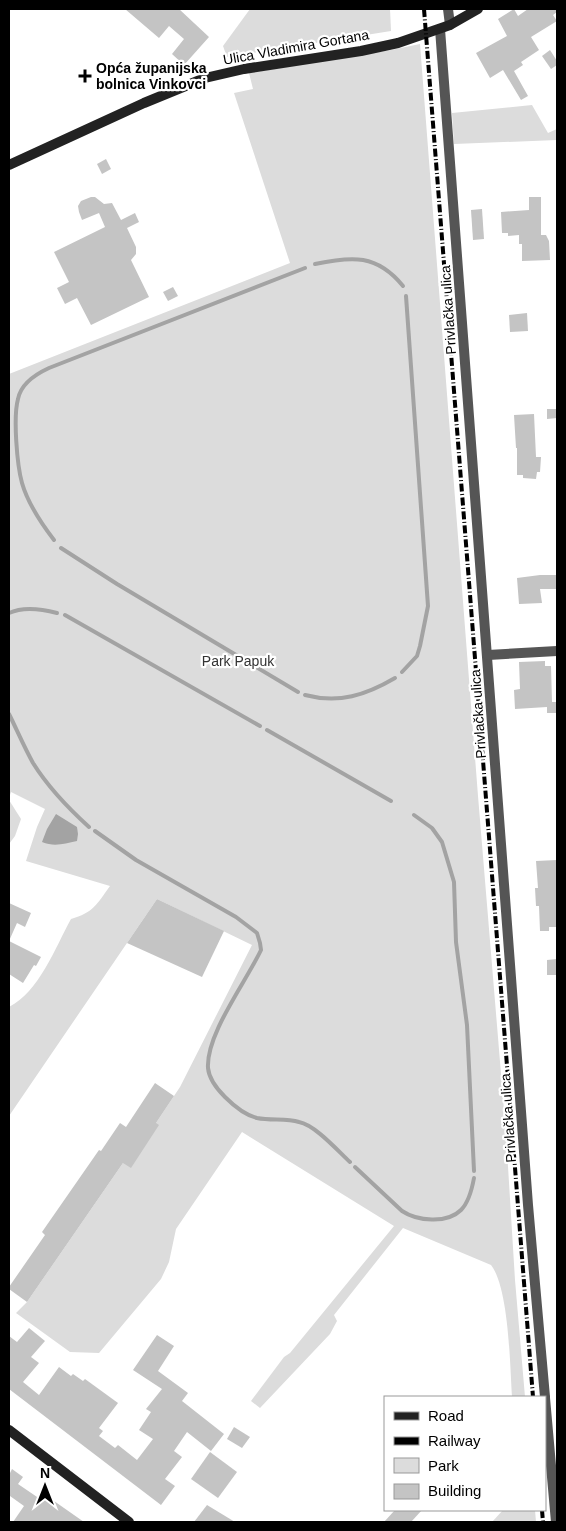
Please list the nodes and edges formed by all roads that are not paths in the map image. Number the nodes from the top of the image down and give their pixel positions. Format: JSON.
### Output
{"nodes":[{"id":1,"x":448,"y":9,"type":"edge"},
{"id":2,"x":478,"y":9,"type":"edge"},
{"id":3,"x":445,"y":27,"type":"junction"},
{"id":4,"x":9,"y":165,"type":"edge"},
{"id":5,"x":557,"y":651,"type":"edge"},
{"id":6,"x":488,"y":655,"type":"junction"},
{"id":7,"x":545,"y":1396,"type":"edge"},
{"id":8,"x":546,"y":1408,"type":"edge"},
{"id":9,"x":9,"y":1430,"type":"edge"},
{"id":10,"x":128,"y":1522,"type":"edge"},
{"id":11,"x":556,"y":1522,"type":"edge"}],
"edges":[{"from":1,"to":3,"type":"street","name":"Privlačka ulica"},
{"from":2,"to":3,"type":"main road","name":"Ulica Vladimira Gortana"},
{"from":3,"to":4,"type":"main road","name":"Ulica Vladimira Gortana"},
{"from":3,"to":6,"type":"street","name":"Privlačka ulica"},
{"from":5,"to":6,"type":"street"},
{"from":6,"to":7,"type":"street","name":"Privlačka ulica"},
{"from":8,"to":11,"type":"street","name":"Privlačka ulica"},
{"from":9,"to":10,"type":"main road"}]}
